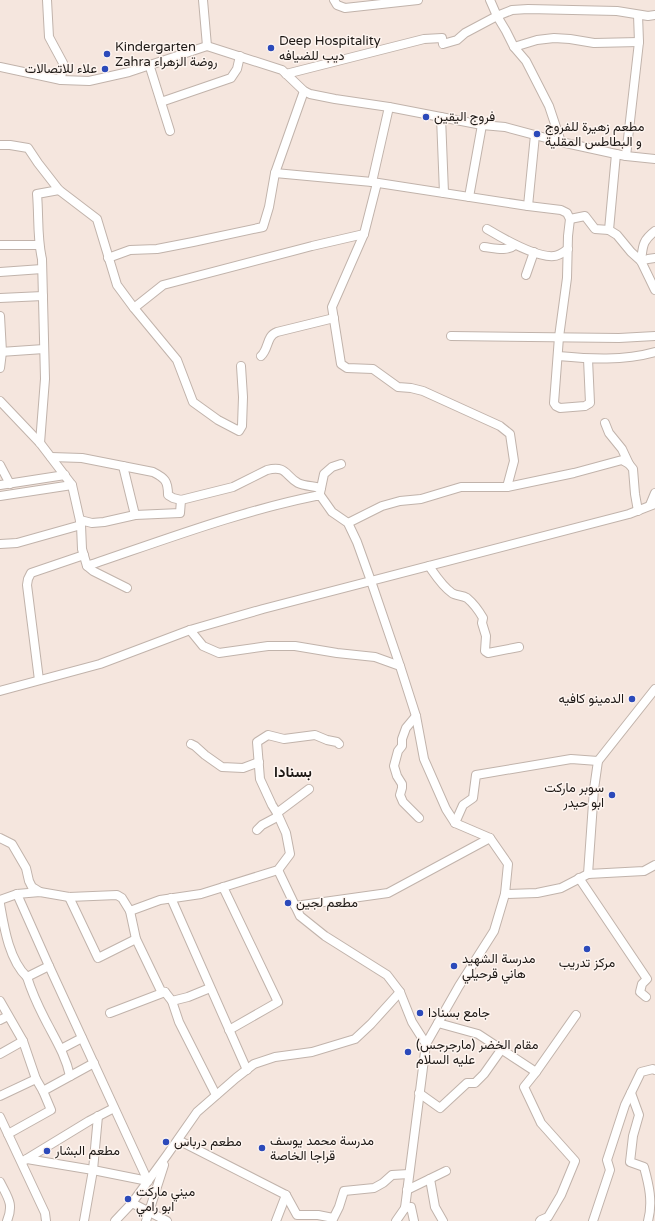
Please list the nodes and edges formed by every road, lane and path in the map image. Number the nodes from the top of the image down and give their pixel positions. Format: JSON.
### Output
{"nodes":[{"id":1,"x":47,"y":0,"type":"edge"},
{"id":2,"x":203,"y":0,"type":"edge"},
{"id":3,"x":334,"y":0,"type":"edge"},
{"id":4,"x":418,"y":0,"type":"edge"},
{"id":5,"x":490,"y":0,"type":"edge"},
{"id":6,"x":638,"y":15,"type":"junction"},
{"id":7,"x":655,"y":15,"type":"edge"},
{"id":8,"x":497,"y":16,"type":"junction"},
{"id":9,"x":639,"y":42,"type":"junction"},
{"id":10,"x":207,"y":46,"type":"junction"},
{"id":11,"x":514,"y":47,"type":"junction"},
{"id":12,"x":240,"y":56,"type":"junction"},
{"id":13,"x":149,"y":64,"type":"junction"},
{"id":14,"x":0,"y":67,"type":"edge"},
{"id":15,"x":286,"y":74,"type":"junction"},
{"id":16,"x":61,"y":80,"type":"junction"},
{"id":17,"x":304,"y":91,"type":"junction"},
{"id":18,"x":160,"y":102,"type":"junction"},
{"id":19,"x":389,"y":107,"type":"junction"},
{"id":20,"x":441,"y":117,"type":"junction"},
{"id":21,"x":482,"y":125,"type":"junction"},
{"id":22,"x":170,"y":131,"type":"dead end"},
{"id":23,"x":536,"y":135,"type":"junction"},
{"id":24,"x":561,"y":142,"type":"junction"},
{"id":25,"x":0,"y":145,"type":"edge"},
{"id":26,"x":616,"y":154,"type":"junction"},
{"id":27,"x":626,"y":156,"type":"junction"},
{"id":28,"x":655,"y":159,"type":"edge"},
{"id":29,"x":275,"y":173,"type":"junction"},
{"id":30,"x":374,"y":183,"type":"junction"},
{"id":31,"x":59,"y":190,"type":"junction"},
{"id":32,"x":444,"y":193,"type":"junction"},
{"id":33,"x":469,"y":197,"type":"junction"},
{"id":34,"x":528,"y":206,"type":"junction"},
{"id":35,"x":570,"y":219,"type":"junction"},
{"id":36,"x":487,"y":229,"type":"dead end"},
{"id":37,"x":610,"y":230,"type":"junction"},
{"id":38,"x":655,"y":232,"type":"edge"},
{"id":39,"x":364,"y":234,"type":"junction"},
{"id":40,"x":0,"y":245,"type":"edge"},
{"id":41,"x":38,"y":245,"type":"junction"},
{"id":42,"x":515,"y":245,"type":"junction"},
{"id":43,"x":484,"y":247,"type":"dead end"},
{"id":44,"x":568,"y":249,"type":"junction"},
{"id":45,"x":534,"y":252,"type":"junction"},
{"id":46,"x":108,"y":258,"type":"junction"},
{"id":47,"x":655,"y":258,"type":"edge"},
{"id":48,"x":641,"y":261,"type":"junction"},
{"id":49,"x":42,"y":269,"type":"junction"},
{"id":50,"x":0,"y":272,"type":"edge"},
{"id":51,"x":526,"y":276,"type":"dead end"},
{"id":52,"x":655,"y":290,"type":"edge"},
{"id":53,"x":43,"y":296,"type":"junction"},
{"id":54,"x":0,"y":298,"type":"edge"},
{"id":55,"x":134,"y":308,"type":"junction"},
{"id":56,"x":0,"y":316,"type":"edge"},
{"id":57,"x":334,"y":318,"type":"junction"},
{"id":58,"x":451,"y":336,"type":"dead end"},
{"id":59,"x":655,"y":336,"type":"edge"},
{"id":60,"x":559,"y":337,"type":"junction"},
{"id":61,"x":44,"y":349,"type":"junction"},
{"id":62,"x":1,"y":352,"type":"edge"},
{"id":63,"x":655,"y":352,"type":"edge"},
{"id":64,"x":261,"y":356,"type":"dead end"},
{"id":65,"x":558,"y":356,"type":"junction"},
{"id":66,"x":588,"y":359,"type":"junction"},
{"id":67,"x":241,"y":366,"type":"dead end"},
{"id":68,"x":0,"y":368,"type":"edge"},
{"id":69,"x":0,"y":400,"type":"edge"},
{"id":70,"x":606,"y":423,"type":"dead end"},
{"id":71,"x":40,"y":443,"type":"junction"},
{"id":72,"x":51,"y":457,"type":"junction"},
{"id":73,"x":341,"y":464,"type":"dead end"},
{"id":74,"x":629,"y":464,"type":"junction"},
{"id":75,"x":0,"y":465,"type":"edge"},
{"id":76,"x":123,"y":466,"type":"junction"},
{"id":77,"x":65,"y":475,"type":"junction"},
{"id":78,"x":10,"y":484,"type":"junction"},
{"id":79,"x":0,"y":485,"type":"edge"},
{"id":80,"x":72,"y":485,"type":"junction"},
{"id":81,"x":507,"y":487,"type":"junction"},
{"id":82,"x":320,"y":492,"type":"junction"},
{"id":83,"x":655,"y":493,"type":"edge"},
{"id":84,"x":0,"y":496,"type":"edge"},
{"id":85,"x":181,"y":500,"type":"junction"},
{"id":86,"x":652,"y":505,"type":"edge"},
{"id":87,"x":638,"y":511,"type":"junction"},
{"id":88,"x":135,"y":516,"type":"junction"},
{"id":89,"x":80,"y":522,"type":"junction"},
{"id":90,"x":348,"y":523,"type":"junction"},
{"id":91,"x":0,"y":544,"type":"edge"},
{"id":92,"x":84,"y":555,"type":"junction"},
{"id":93,"x":87,"y":566,"type":"junction"},
{"id":94,"x":429,"y":566,"type":"junction"},
{"id":95,"x":371,"y":581,"type":"junction"},
{"id":96,"x":127,"y":588,"type":"dead end"},
{"id":97,"x":190,"y":630,"type":"junction"},
{"id":98,"x":519,"y":647,"type":"dead end"},
{"id":99,"x":400,"y":666,"type":"junction"},
{"id":100,"x":39,"y":680,"type":"junction"},
{"id":101,"x":655,"y":689,"type":"edge"},
{"id":102,"x":0,"y":690,"type":"edge"},
{"id":103,"x":416,"y":716,"type":"junction"},
{"id":104,"x":191,"y":744,"type":"dead end"},
{"id":105,"x":338,"y":744,"type":"dead end"},
{"id":106,"x":598,"y":761,"type":"junction"},
{"id":107,"x":259,"y":762,"type":"junction"},
{"id":108,"x":309,"y":789,"type":"dead end"},
{"id":109,"x":278,"y":812,"type":"junction"},
{"id":110,"x":419,"y":818,"type":"dead end"},
{"id":111,"x":456,"y":823,"type":"junction"},
{"id":112,"x":257,"y":830,"type":"dead end"},
{"id":113,"x":0,"y":838,"type":"edge"},
{"id":114,"x":490,"y":838,"type":"junction"},
{"id":115,"x":655,"y":865,"type":"edge"},
{"id":116,"x":278,"y":870,"type":"junction"},
{"id":117,"x":588,"y":874,"type":"junction"},
{"id":118,"x":579,"y":878,"type":"junction"},
{"id":119,"x":224,"y":887,"type":"junction"},
{"id":120,"x":40,"y":892,"type":"junction"},
{"id":121,"x":17,"y":894,"type":"junction"},
{"id":122,"x":505,"y":894,"type":"junction"},
{"id":123,"x":69,"y":896,"type":"junction"},
{"id":124,"x":170,"y":898,"type":"junction"},
{"id":125,"x":0,"y":899,"type":"edge"},
{"id":126,"x":295,"y":906,"type":"junction"},
{"id":127,"x":130,"y":911,"type":"junction"},
{"id":128,"x":136,"y":939,"type":"junction"},
{"id":129,"x":49,"y":966,"type":"junction"},
{"id":130,"x":27,"y":977,"type":"junction"},
{"id":131,"x":210,"y":988,"type":"junction"},
{"id":132,"x":165,"y":992,"type":"junction"},
{"id":133,"x":400,"y":992,"type":"junction"},
{"id":134,"x":646,"y":997,"type":"dead end"},
{"id":135,"x":0,"y":1001,"type":"edge"},
{"id":136,"x":172,"y":1001,"type":"junction"},
{"id":137,"x":110,"y":1012,"type":"dead end"},
{"id":138,"x":576,"y":1015,"type":"dead end"},
{"id":139,"x":8,"y":1016,"type":"junction"},
{"id":140,"x":0,"y":1020,"type":"edge"},
{"id":141,"x":438,"y":1023,"type":"junction"},
{"id":142,"x":229,"y":1030,"type":"junction"},
{"id":143,"x":82,"y":1038,"type":"junction"},
{"id":144,"x":23,"y":1041,"type":"junction"},
{"id":145,"x":426,"y":1044,"type":"junction"},
{"id":146,"x":61,"y":1049,"type":"junction"},
{"id":147,"x":501,"y":1050,"type":"junction"},
{"id":148,"x":0,"y":1054,"type":"edge"},
{"id":149,"x":94,"y":1063,"type":"junction"},
{"id":150,"x":247,"y":1070,"type":"junction"},
{"id":151,"x":655,"y":1070,"type":"edge"},
{"id":152,"x":536,"y":1072,"type":"junction"},
{"id":153,"x":70,"y":1076,"type":"junction"},
{"id":154,"x":36,"y":1079,"type":"junction"},
{"id":155,"x":43,"y":1091,"type":"junction"},
{"id":156,"x":420,"y":1093,"type":"junction"},
{"id":157,"x":631,"y":1093,"type":"junction"},
{"id":158,"x":216,"y":1095,"type":"junction"},
{"id":159,"x":0,"y":1096,"type":"edge"},
{"id":160,"x":114,"y":1108,"type":"junction"},
{"id":161,"x":98,"y":1116,"type":"junction"},
{"id":162,"x":0,"y":1117,"type":"edge"},
{"id":163,"x":8,"y":1134,"type":"junction"},
{"id":164,"x":178,"y":1140,"type":"junction"},
{"id":165,"x":167,"y":1156,"type":"junction"},
{"id":166,"x":24,"y":1161,"type":"junction"},
{"id":167,"x":93,"y":1170,"type":"junction"},
{"id":168,"x":446,"y":1171,"type":"dead end"},
{"id":169,"x":409,"y":1174,"type":"junction"},
{"id":170,"x":430,"y":1179,"type":"junction"},
{"id":171,"x":148,"y":1181,"type":"junction"},
{"id":172,"x":0,"y":1182,"type":"edge"},
{"id":173,"x":407,"y":1190,"type":"junction"},
{"id":174,"x":286,"y":1195,"type":"junction"},
{"id":175,"x":132,"y":1203,"type":"junction"},
{"id":176,"x":405,"y":1208,"type":"junction"},
{"id":177,"x":149,"y":1212,"type":"junction"},
{"id":178,"x":332,"y":1220,"type":"edge"},
{"id":179,"x":7,"y":1221,"type":"edge"},
{"id":180,"x":46,"y":1221,"type":"edge"},
{"id":181,"x":84,"y":1221,"type":"edge"},
{"id":182,"x":115,"y":1221,"type":"edge"},
{"id":183,"x":146,"y":1221,"type":"edge"},
{"id":184,"x":167,"y":1221,"type":"edge"},
{"id":185,"x":276,"y":1221,"type":"edge"},
{"id":186,"x":396,"y":1221,"type":"edge"},
{"id":187,"x":414,"y":1221,"type":"edge"},
{"id":188,"x":443,"y":1221,"type":"edge"},
{"id":189,"x":540,"y":1221,"type":"edge"},
{"id":190,"x":594,"y":1221,"type":"edge"},
{"id":191,"x":648,"y":1221,"type":"edge"}],
"edges":[{"from":1,"to":16,"type":"street"},
{"from":2,"to":10,"type":"street"},
{"from":3,"to":4,"type":"street"},
{"from":5,"to":8,"type":"street"},
{"from":6,"to":7,"type":"street"},
{"from":6,"to":8,"type":"street"},
{"from":6,"to":9,"type":"street"},
{"from":8,"to":11,"type":"street"},
{"from":8,"to":15,"type":"street"},
{"from":9,"to":11,"type":"street"},
{"from":9,"to":27,"type":"street"},
{"from":10,"to":12,"type":"street"},
{"from":10,"to":13,"type":"street"},
{"from":11,"to":24,"type":"street"},
{"from":12,"to":15,"type":"street"},
{"from":12,"to":18,"type":"street"},
{"from":13,"to":16,"type":"street"},
{"from":13,"to":18,"type":"street"},
{"from":14,"to":16,"type":"street"},
{"from":15,"to":17,"type":"street"},
{"from":17,"to":19,"type":"street"},
{"from":17,"to":29,"type":"street"},
{"from":18,"to":22,"type":"street"},
{"from":19,"to":20,"type":"street"},
{"from":19,"to":30,"type":"street"},
{"from":20,"to":21,"type":"street"},
{"from":20,"to":32,"type":"street"},
{"from":21,"to":23,"type":"street"},
{"from":21,"to":33,"type":"street"},
{"from":23,"to":24,"type":"street"},
{"from":23,"to":34,"type":"street"},
{"from":24,"to":26,"type":"street"},
{"from":25,"to":31,"type":"street"},
{"from":26,"to":27,"type":"street"},
{"from":26,"to":37,"type":"street"},
{"from":27,"to":28,"type":"street"},
{"from":29,"to":30,"type":"street"},
{"from":29,"to":46,"type":"street"},
{"from":30,"to":32,"type":"street"},
{"from":30,"to":39,"type":"street"},
{"from":31,"to":41,"type":"street"},
{"from":31,"to":46,"type":"street"},
{"from":32,"to":33,"type":"street"},
{"from":33,"to":34,"type":"street"},
{"from":34,"to":35,"type":"street"},
{"from":35,"to":37,"type":"street"},
{"from":35,"to":44,"type":"street"},
{"from":36,"to":42,"type":"street"},
{"from":37,"to":48,"type":"street"},
{"from":38,"to":48,"type":"street"},
{"from":39,"to":55,"type":"street"},
{"from":39,"to":57,"type":"street"},
{"from":40,"to":41,"type":"street"},
{"from":41,"to":49,"type":"street"},
{"from":42,"to":43,"type":"street"},
{"from":42,"to":45,"type":"street"},
{"from":44,"to":45,"type":"street"},
{"from":44,"to":60,"type":"street"},
{"from":45,"to":51,"type":"street"},
{"from":46,"to":55,"type":"street"},
{"from":47,"to":48,"type":"street"},
{"from":48,"to":52,"type":"street"},
{"from":49,"to":50,"type":"street"},
{"from":49,"to":53,"type":"street"},
{"from":53,"to":54,"type":"street"},
{"from":53,"to":61,"type":"street"},
{"from":55,"to":67,"type":"street"},
{"from":56,"to":62,"type":"street"},
{"from":57,"to":64,"type":"street"},
{"from":57,"to":81,"type":"street"},
{"from":58,"to":60,"type":"street"},
{"from":59,"to":60,"type":"street"},
{"from":60,"to":65,"type":"street"},
{"from":61,"to":62,"type":"street"},
{"from":61,"to":71,"type":"street"},
{"from":62,"to":68,"type":"street"},
{"from":63,"to":66,"type":"street"},
{"from":65,"to":66,"type":"street"},
{"from":65,"to":66,"type":"street"},
{"from":69,"to":71,"type":"street"},
{"from":70,"to":74,"type":"street"},
{"from":71,"to":72,"type":"street"},
{"from":72,"to":76,"type":"street"},
{"from":72,"to":77,"type":"street"},
{"from":73,"to":82,"type":"street"},
{"from":74,"to":81,"type":"street"},
{"from":74,"to":87,"type":"street"},
{"from":75,"to":78,"type":"street"},
{"from":76,"to":85,"type":"street"},
{"from":76,"to":88,"type":"street"},
{"from":77,"to":78,"type":"street"},
{"from":77,"to":80,"type":"street"},
{"from":78,"to":79,"type":"street"},
{"from":80,"to":84,"type":"street"},
{"from":80,"to":89,"type":"street"},
{"from":81,"to":90,"type":"street"},
{"from":82,"to":85,"type":"street"},
{"from":82,"to":90,"type":"street"},
{"from":82,"to":93,"type":"street"},
{"from":83,"to":86,"type":"street"},
{"from":85,"to":88,"type":"street"},
{"from":86,"to":87,"type":"street"},
{"from":87,"to":94,"type":"street"},
{"from":88,"to":89,"type":"street"},
{"from":89,"to":91,"type":"street"},
{"from":89,"to":92,"type":"street"},
{"from":90,"to":95,"type":"street"},
{"from":92,"to":93,"type":"street"},
{"from":92,"to":100,"type":"street"},
{"from":93,"to":96,"type":"street"},
{"from":94,"to":95,"type":"street"},
{"from":94,"to":98,"type":"street"},
{"from":95,"to":97,"type":"street"},
{"from":95,"to":99,"type":"street"},
{"from":97,"to":99,"type":"street"},
{"from":97,"to":100,"type":"street"},
{"from":99,"to":103,"type":"street"},
{"from":100,"to":102,"type":"street"},
{"from":101,"to":106,"type":"street"},
{"from":103,"to":110,"type":"street"},
{"from":103,"to":111,"type":"street"},
{"from":104,"to":107,"type":"street"},
{"from":105,"to":107,"type":"street"},
{"from":106,"to":111,"type":"street"},
{"from":106,"to":117,"type":"street"},
{"from":107,"to":109,"type":"street"},
{"from":108,"to":109,"type":"street"},
{"from":109,"to":112,"type":"street"},
{"from":109,"to":116,"type":"street"},
{"from":111,"to":114,"type":"street"},
{"from":113,"to":120,"type":"street"},
{"from":114,"to":122,"type":"street"},
{"from":114,"to":126,"type":"street"},
{"from":115,"to":117,"type":"street"},
{"from":116,"to":119,"type":"street"},
{"from":116,"to":126,"type":"street"},
{"from":117,"to":118,"type":"street"},
{"from":118,"to":122,"type":"street"},
{"from":118,"to":134,"type":"street"},
{"from":119,"to":124,"type":"street"},
{"from":119,"to":142,"type":"street"},
{"from":120,"to":121,"type":"street"},
{"from":120,"to":123,"type":"street"},
{"from":121,"to":125,"type":"street"},
{"from":121,"to":129,"type":"street"},
{"from":122,"to":141,"type":"street"},
{"from":123,"to":127,"type":"street"},
{"from":123,"to":128,"type":"street"},
{"from":124,"to":127,"type":"street"},
{"from":124,"to":131,"type":"street"},
{"from":125,"to":130,"type":"street"},
{"from":126,"to":133,"type":"street"},
{"from":127,"to":128,"type":"street"},
{"from":128,"to":132,"type":"street"},
{"from":129,"to":130,"type":"street"},
{"from":129,"to":143,"type":"street"},
{"from":130,"to":146,"type":"street"},
{"from":131,"to":136,"type":"street"},
{"from":131,"to":142,"type":"street"},
{"from":132,"to":136,"type":"street"},
{"from":132,"to":137,"type":"street"},
{"from":133,"to":145,"type":"street"},
{"from":133,"to":150,"type":"street"},
{"from":135,"to":139,"type":"street"},
{"from":136,"to":158,"type":"street"},
{"from":138,"to":152,"type":"street"},
{"from":139,"to":140,"type":"street"},
{"from":139,"to":144,"type":"street"},
{"from":141,"to":145,"type":"street"},
{"from":141,"to":147,"type":"street"},
{"from":142,"to":150,"type":"street"},
{"from":143,"to":146,"type":"street"},
{"from":143,"to":149,"type":"street"},
{"from":144,"to":148,"type":"street"},
{"from":144,"to":154,"type":"street"},
{"from":145,"to":156,"type":"street"},
{"from":146,"to":153,"type":"street"},
{"from":147,"to":152,"type":"street"},
{"from":147,"to":156,"type":"street"},
{"from":149,"to":153,"type":"street"},
{"from":149,"to":160,"type":"street"},
{"from":150,"to":158,"type":"street"},
{"from":151,"to":157,"type":"street"},
{"from":152,"to":189,"type":"street"},
{"from":153,"to":155,"type":"street"},
{"from":154,"to":155,"type":"street"},
{"from":154,"to":159,"type":"street"},
{"from":155,"to":163,"type":"street"},
{"from":156,"to":169,"type":"street"},
{"from":157,"to":190,"type":"street"},
{"from":157,"to":191,"type":"street"},
{"from":158,"to":164,"type":"street"},
{"from":160,"to":161,"type":"street"},
{"from":160,"to":171,"type":"street"},
{"from":161,"to":166,"type":"street"},
{"from":161,"to":167,"type":"street"},
{"from":162,"to":163,"type":"street"},
{"from":163,"to":166,"type":"street"},
{"from":164,"to":165,"type":"street"},
{"from":164,"to":174,"type":"street"},
{"from":165,"to":171,"type":"street"},
{"from":165,"to":177,"type":"street"},
{"from":166,"to":167,"type":"street"},
{"from":166,"to":180,"type":"street"},
{"from":167,"to":171,"type":"street"},
{"from":167,"to":181,"type":"street"},
{"from":168,"to":170,"type":"street"},
{"from":169,"to":173,"type":"street"},
{"from":169,"to":178,"type":"street"},
{"from":170,"to":173,"type":"street"},
{"from":170,"to":188,"type":"street"},
{"from":171,"to":175,"type":"street"},
{"from":172,"to":179,"type":"street"},
{"from":173,"to":176,"type":"street"},
{"from":174,"to":178,"type":"street"},
{"from":174,"to":185,"type":"street"},
{"from":175,"to":177,"type":"street"},
{"from":175,"to":182,"type":"street"},
{"from":176,"to":186,"type":"street"},
{"from":176,"to":187,"type":"street"},
{"from":177,"to":183,"type":"street"},
{"from":177,"to":184,"type":"street"}]}
